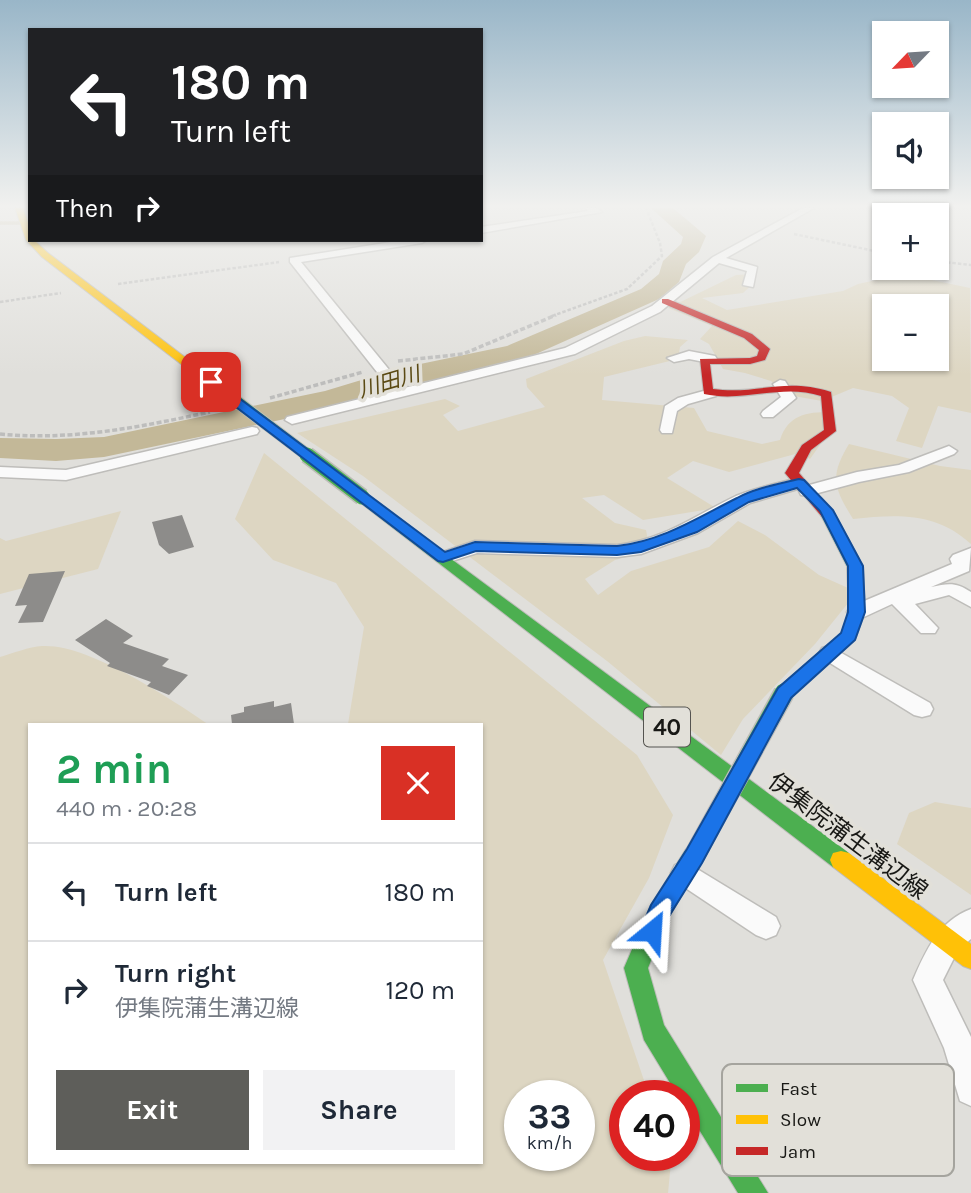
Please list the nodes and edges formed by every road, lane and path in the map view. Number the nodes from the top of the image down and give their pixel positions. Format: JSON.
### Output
{"nodes":[{"id":1,"x":56,"y":264,"type":"edge"},
{"id":2,"x":268,"y":264,"type":"edge"},
{"id":3,"x":297,"y":264,"type":"edge"},
{"id":4,"x":711,"y":264,"type":"edge"},
{"id":5,"x":732,"y":264,"type":"edge"},
{"id":6,"x":115,"y":285,"type":"dead end"},
{"id":7,"x":749,"y":285,"type":"dead end"},
{"id":8,"x":62,"y":292,"type":"dead end"},
{"id":9,"x":665,"y":301,"type":"junction"},
{"id":10,"x":0,"y":302,"type":"edge"},
{"id":11,"x":674,"y":358,"type":"dead end"},
{"id":12,"x":710,"y":359,"type":"junction"},
{"id":13,"x":780,"y":384,"type":"junction"},
{"id":14,"x":401,"y":393,"type":"junction"},
{"id":15,"x":711,"y":393,"type":"junction"},
{"id":16,"x":768,"y":414,"type":"dead end"},
{"id":17,"x":292,"y":420,"type":"dead end"},
{"id":18,"x":667,"y":430,"type":"dead end"},
{"id":19,"x":252,"y":432,"type":"dead end"},
{"id":20,"x":949,"y":451,"type":"dead end"},
{"id":21,"x":0,"y":472,"type":"edge"},
{"id":22,"x":803,"y":487,"type":"junction"},
{"id":23,"x":443,"y":558,"type":"junction"},
{"id":24,"x":965,"y":558,"type":"edge"},
{"id":25,"x":898,"y":599,"type":"junction"},
{"id":26,"x":971,"y":601,"type":"edge"},
{"id":27,"x":857,"y":612,"type":"junction"},
{"id":28,"x":928,"y":628,"type":"dead end"},
{"id":29,"x":829,"y":653,"type":"junction"},
{"id":30,"x":922,"y":709,"type":"dead end"},
{"id":31,"x":689,"y":864,"type":"junction"},
{"id":32,"x":971,"y":922,"type":"edge"},
{"id":33,"x":766,"y":926,"type":"dead end"},
{"id":34,"x":959,"y":949,"type":"edge"},
{"id":35,"x":971,"y":1090,"type":"edge"},
{"id":36,"x":722,"y":1144,"type":"edge"},
{"id":37,"x":742,"y":1176,"type":"edge"},
{"id":38,"x":751,"y":1191,"type":"edge"}],
"edges":[{"from":1,"to":23,"type":"main road","name":"伊集院蒲生溝辺線","number":"40","bridge":true},
{"from":2,"to":6,"type":"path"},
{"from":3,"to":14,"type":"street"},
{"from":4,"to":9,"type":"street"},
{"from":5,"to":7,"type":"street"},
{"from":8,"to":10,"type":"path"},
{"from":9,"to":12,"type":"main road"},
{"from":9,"to":14,"type":"street"},
{"from":11,"to":12,"type":"street"},
{"from":12,"to":15,"type":"main road"},
{"from":13,"to":15,"type":"main road"},
{"from":13,"to":16,"type":"street"},
{"from":13,"to":22,"type":"main road"},
{"from":14,"to":17,"type":"street"},
{"from":15,"to":18,"type":"street"},
{"from":19,"to":21,"type":"street"},
{"from":20,"to":22,"type":"street"},
{"from":22,"to":23,"type":"street"},
{"from":22,"to":27,"type":"main road"},
{"from":23,"to":34,"type":"main road","name":"伊集院蒲生溝辺線","number":"40"},
{"from":24,"to":25,"type":"street"},
{"from":25,"to":26,"type":"street"},
{"from":25,"to":27,"type":"street"},
{"from":25,"to":28,"type":"street"},
{"from":27,"to":29,"type":"main road"},
{"from":29,"to":30,"type":"street"},
{"from":29,"to":31,"type":"main road","bridge":true},
{"from":31,"to":33,"type":"street"},
{"from":31,"to":36,"type":"main road"},
{"from":32,"to":34,"type":"street"},
{"from":34,"to":35,"type":"street"},
{"from":37,"to":38,"type":"main road"}]}
